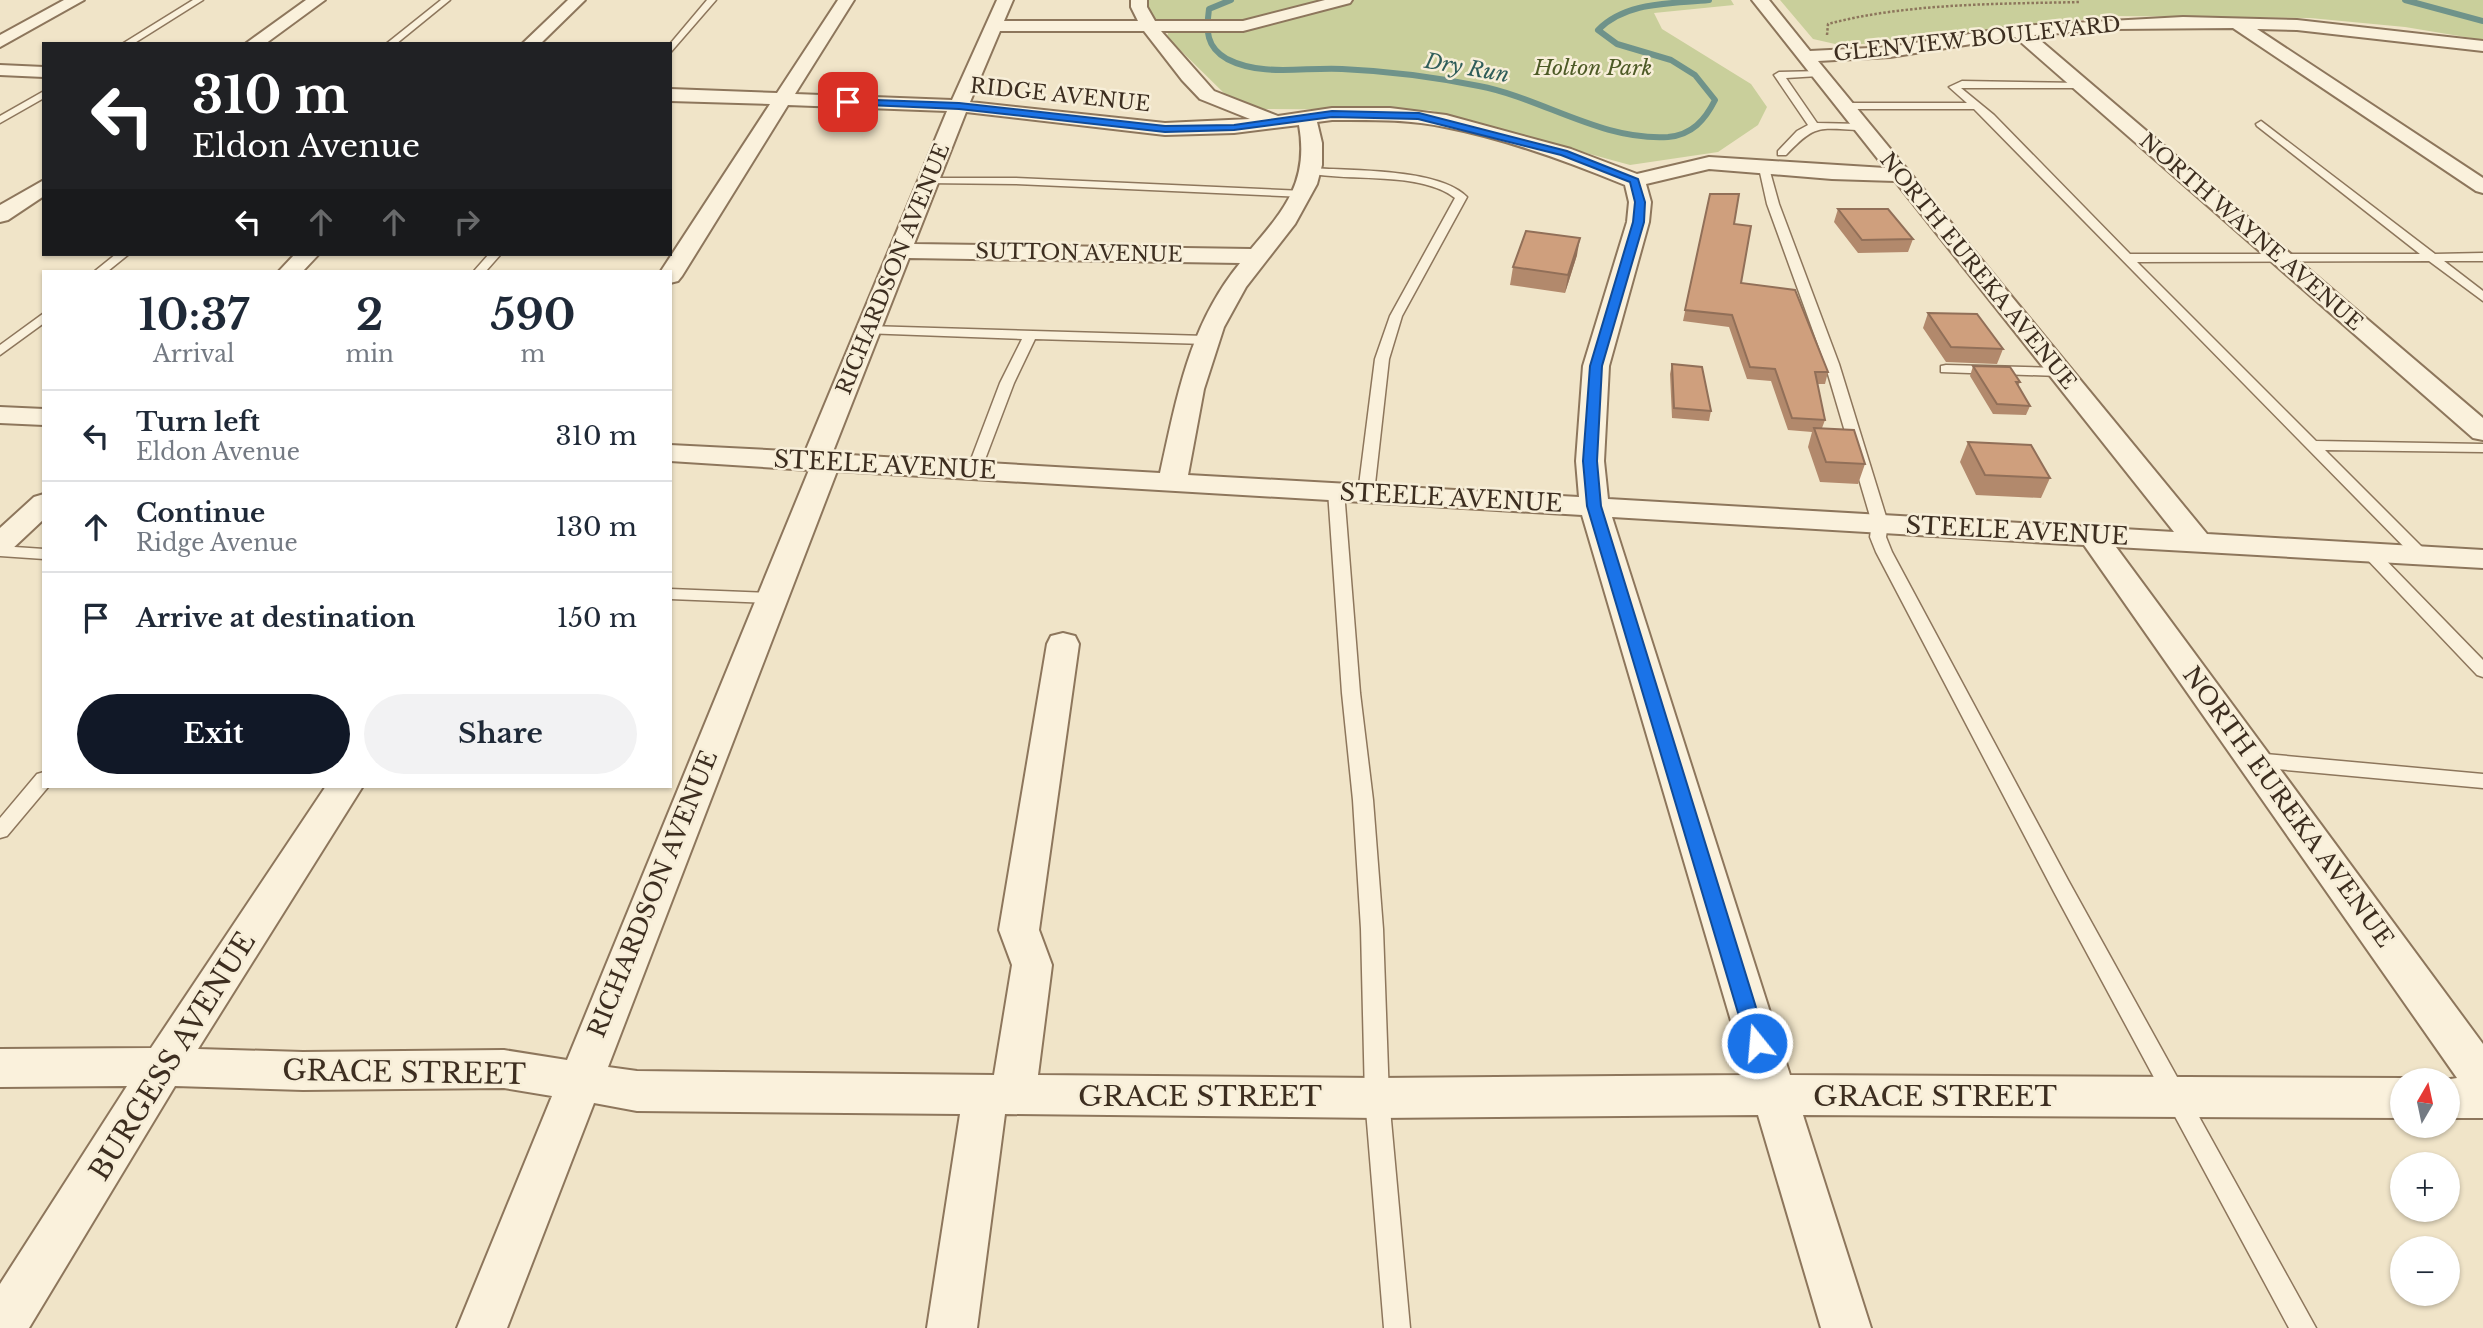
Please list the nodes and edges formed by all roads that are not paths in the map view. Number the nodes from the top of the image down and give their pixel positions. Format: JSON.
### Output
{"nodes":[{"id":1,"x":76,"y":0,"type":"edge"},
{"id":2,"x":199,"y":0,"type":"edge"},
{"id":3,"x":317,"y":0,"type":"edge"},
{"id":4,"x":446,"y":0,"type":"edge"},
{"id":5,"x":577,"y":0,"type":"edge"},
{"id":6,"x":712,"y":0,"type":"edge"},
{"id":7,"x":846,"y":0,"type":"edge"},
{"id":8,"x":1005,"y":0,"type":"edge"},
{"id":9,"x":1139,"y":0,"type":"edge"},
{"id":10,"x":1344,"y":0,"type":"edge"},
{"id":11,"x":1760,"y":0,"type":"edge"},
{"id":12,"x":2235,"y":22,"type":"junction"},
{"id":13,"x":993,"y":26,"type":"junction"},
{"id":14,"x":1148,"y":26,"type":"junction"},
{"id":15,"x":2018,"y":31,"type":"junction"},
{"id":16,"x":0,"y":42,"type":"edge"},
{"id":17,"x":130,"y":42,"type":"edge"},
{"id":18,"x":256,"y":42,"type":"edge"},
{"id":19,"x":393,"y":42,"type":"edge"},
{"id":20,"x":532,"y":42,"type":"edge"},
{"id":21,"x":2483,"y":46,"type":"edge"},
{"id":22,"x":672,"y":48,"type":"edge"},
{"id":23,"x":1802,"y":52,"type":"junction"},
{"id":24,"x":0,"y":70,"type":"edge"},
{"id":25,"x":42,"y":72,"type":"edge"},
{"id":26,"x":1819,"y":74,"type":"junction"},
{"id":27,"x":2080,"y":85,"type":"junction"},
{"id":28,"x":42,"y":95,"type":"edge"},
{"id":29,"x":672,"y":95,"type":"edge"},
{"id":30,"x":783,"y":99,"type":"junction"},
{"id":31,"x":1197,"y":103,"type":"junction"},
{"id":32,"x":959,"y":106,"type":"junction"},
{"id":33,"x":1845,"y":106,"type":"junction"},
{"id":34,"x":1975,"y":106,"type":"junction"},
{"id":35,"x":1307,"y":118,"type":"junction"},
{"id":36,"x":0,"y":120,"type":"edge"},
{"id":37,"x":1276,"y":122,"type":"junction"},
{"id":38,"x":2261,"y":124,"type":"dead end"},
{"id":39,"x":1134,"y":126,"type":"junction"},
{"id":40,"x":1814,"y":126,"type":"junction"},
{"id":41,"x":1862,"y":127,"type":"junction"},
{"id":42,"x":1782,"y":153,"type":"dead end"},
{"id":43,"x":1765,"y":168,"type":"junction"},
{"id":44,"x":1311,"y":171,"type":"junction"},
{"id":45,"x":1898,"y":175,"type":"junction"},
{"id":46,"x":928,"y":181,"type":"junction"},
{"id":47,"x":1635,"y":181,"type":"junction"},
{"id":48,"x":42,"y":187,"type":"edge"},
{"id":49,"x":2483,"y":187,"type":"edge"},
{"id":50,"x":1304,"y":194,"type":"junction"},
{"id":51,"x":0,"y":215,"type":"edge"},
{"id":52,"x":900,"y":251,"type":"junction"},
{"id":53,"x":120,"y":256,"type":"edge"},
{"id":54,"x":306,"y":256,"type":"edge"},
{"id":55,"x":493,"y":256,"type":"edge"},
{"id":56,"x":1259,"y":256,"type":"junction"},
{"id":57,"x":2278,"y":256,"type":"junction"},
{"id":58,"x":2430,"y":257,"type":"junction"},
{"id":59,"x":2483,"y":257,"type":"edge"},
{"id":60,"x":2127,"y":258,"type":"junction"},
{"id":61,"x":102,"y":270,"type":"edge"},
{"id":62,"x":291,"y":270,"type":"edge"},
{"id":63,"x":481,"y":270,"type":"edge"},
{"id":64,"x":672,"y":273,"type":"edge"},
{"id":65,"x":2483,"y":297,"type":"edge"},
{"id":66,"x":42,"y":319,"type":"edge"},
{"id":67,"x":868,"y":330,"type":"junction"},
{"id":68,"x":1030,"y":335,"type":"junction"},
{"id":69,"x":1206,"y":340,"type":"junction"},
{"id":70,"x":0,"y":351,"type":"edge"},
{"id":71,"x":1946,"y":369,"type":"dead end"},
{"id":72,"x":2059,"y":372,"type":"junction"},
{"id":73,"x":0,"y":415,"type":"edge"},
{"id":74,"x":42,"y":417,"type":"edge"},
{"id":75,"x":2483,"y":432,"type":"edge"},
{"id":76,"x":2314,"y":445,"type":"junction"},
{"id":77,"x":2483,"y":448,"type":"edge"},
{"id":78,"x":672,"y":453,"type":"edge"},
{"id":79,"x":821,"y":461,"type":"junction"},
{"id":80,"x":974,"y":470,"type":"junction"},
{"id":81,"x":1173,"y":481,"type":"junction"},
{"id":82,"x":1336,"y":491,"type":"junction"},
{"id":83,"x":1366,"y":493,"type":"junction"},
{"id":84,"x":42,"y":505,"type":"edge"},
{"id":85,"x":1594,"y":506,"type":"junction"},
{"id":86,"x":1880,"y":523,"type":"junction"},
{"id":87,"x":2092,"y":535,"type":"junction"},
{"id":88,"x":2198,"y":542,"type":"junction"},
{"id":89,"x":0,"y":544,"type":"edge"},
{"id":90,"x":0,"y":551,"type":"edge"},
{"id":91,"x":2370,"y":552,"type":"junction"},
{"id":92,"x":42,"y":554,"type":"edge"},
{"id":93,"x":2421,"y":555,"type":"junction"},
{"id":94,"x":2483,"y":559,"type":"edge"},
{"id":95,"x":672,"y":594,"type":"edge"},
{"id":96,"x":772,"y":598,"type":"junction"},
{"id":97,"x":1063,"y":644,"type":"dead end"},
{"id":98,"x":2483,"y":671,"type":"edge"},
{"id":99,"x":2254,"y":760,"type":"junction"},
{"id":100,"x":42,"y":781,"type":"edge"},
{"id":101,"x":2483,"y":782,"type":"edge"},
{"id":102,"x":344,"y":788,"type":"edge"},
{"id":103,"x":0,"y":831,"type":"edge"},
{"id":104,"x":0,"y":1068,"type":"edge"},
{"id":105,"x":163,"y":1068,"type":"junction"},
{"id":106,"x":2483,"y":1079,"type":"edge"},
{"id":107,"x":579,"y":1080,"type":"junction"},
{"id":108,"x":999,"y":1095,"type":"junction"},
{"id":109,"x":1773,"y":1095,"type":"junction"},
{"id":110,"x":1377,"y":1097,"type":"junction"},
{"id":111,"x":2176,"y":1097,"type":"junction"},
{"id":112,"x":2390,"y":1098,"type":"edge"},
{"id":113,"x":2460,"y":1098,"type":"edge"},
{"id":114,"x":2483,"y":1098,"type":"edge"},
{"id":115,"x":1,"y":1328,"type":"edge"},
{"id":116,"x":482,"y":1328,"type":"edge"},
{"id":117,"x":952,"y":1328,"type":"edge"},
{"id":118,"x":1397,"y":1328,"type":"edge"},
{"id":119,"x":1846,"y":1328,"type":"edge"},
{"id":120,"x":2303,"y":1328,"type":"edge"}],
"edges":[{"from":1,"to":16,"type":"street"},
{"from":2,"to":17,"type":"lane"},
{"from":3,"to":18,"type":"street"},
{"from":4,"to":19,"type":"lane"},
{"from":5,"to":20,"type":"street"},
{"from":6,"to":22,"type":"lane"},
{"from":7,"to":30,"type":"street"},
{"from":8,"to":13,"type":"street","name":"RICHARDSON AVENUE"},
{"from":9,"to":14,"type":"street"},
{"from":10,"to":14,"type":"street"},
{"from":11,"to":23,"type":"street","name":"NORTH EUREKA AVENUE"},
{"from":12,"to":15,"type":"street","name":"GLENVIEW BOULEVARD"},
{"from":12,"to":21,"type":"street","name":"GLENVIEW BOULEVARD"},
{"from":12,"to":49,"type":"street"},
{"from":13,"to":14,"type":"street"},
{"from":13,"to":32,"type":"street","name":"RICHARDSON AVENUE"},
{"from":14,"to":31,"type":"street"},
{"from":15,"to":23,"type":"street","name":"GLENVIEW BOULEVARD"},
{"from":15,"to":27,"type":"street","name":"NORTH WAYNE AVENUE"},
{"from":23,"to":26,"type":"street","name":"NORTH EUREKA AVENUE"},
{"from":24,"to":25,"type":"street"},
{"from":26,"to":33,"type":"street","name":"NORTH EUREKA AVENUE"},
{"from":26,"to":40,"type":"lane"},
{"from":27,"to":34,"type":"lane"},
{"from":27,"to":57,"type":"street","name":"NORTH WAYNE AVENUE"},
{"from":28,"to":36,"type":"lane"},
{"from":29,"to":30,"type":"street","name":"RIDGE AVENUE"},
{"from":30,"to":32,"type":"street","name":"RIDGE AVENUE"},
{"from":30,"to":64,"type":"street"},
{"from":31,"to":37,"type":"street"},
{"from":31,"to":39,"type":"street"},
{"from":32,"to":39,"type":"street","name":"RIDGE AVENUE"},
{"from":32,"to":46,"type":"street","name":"RICHARDSON AVENUE"},
{"from":33,"to":34,"type":"lane"},
{"from":33,"to":41,"type":"street","name":"NORTH EUREKA AVENUE"},
{"from":34,"to":60,"type":"lane"},
{"from":35,"to":37,"type":"street","name":"RIDGE AVENUE"},
{"from":35,"to":44,"type":"street"},
{"from":35,"to":47,"type":"street","name":"RIDGE AVENUE"},
{"from":37,"to":39,"type":"street","name":"RIDGE AVENUE"},
{"from":38,"to":58,"type":"lane"},
{"from":40,"to":41,"type":"lane"},
{"from":40,"to":42,"type":"lane"},
{"from":41,"to":45,"type":"street","name":"NORTH EUREKA AVENUE"},
{"from":43,"to":45,"type":"street"},
{"from":43,"to":47,"type":"street"},
{"from":43,"to":86,"type":"lane"},
{"from":44,"to":50,"type":"street"},
{"from":44,"to":83,"type":"lane"},
{"from":45,"to":72,"type":"street","name":"NORTH EUREKA AVENUE"},
{"from":46,"to":50,"type":"lane"},
{"from":46,"to":52,"type":"street","name":"RICHARDSON AVENUE"},
{"from":47,"to":85,"type":"street"},
{"from":48,"to":51,"type":"street"},
{"from":50,"to":56,"type":"street"},
{"from":52,"to":56,"type":"street","name":"SUTTON AVENUE"},
{"from":52,"to":67,"type":"street","name":"RICHARDSON AVENUE"},
{"from":53,"to":61,"type":"lane"},
{"from":54,"to":62,"type":"street"},
{"from":55,"to":63,"type":"lane"},
{"from":56,"to":69,"type":"street"},
{"from":57,"to":58,"type":"lane"},
{"from":57,"to":60,"type":"lane"},
{"from":57,"to":75,"type":"street","name":"NORTH WAYNE AVENUE"},
{"from":58,"to":59,"type":"lane"},
{"from":58,"to":65,"type":"lane"},
{"from":60,"to":76,"type":"lane"},
{"from":66,"to":70,"type":"lane"},
{"from":67,"to":68,"type":"lane"},
{"from":67,"to":79,"type":"street","name":"RICHARDSON AVENUE"},
{"from":68,"to":69,"type":"lane"},
{"from":68,"to":80,"type":"lane"},
{"from":69,"to":81,"type":"street"},
{"from":71,"to":72,"type":"lane"},
{"from":72,"to":88,"type":"street","name":"NORTH EUREKA AVENUE"},
{"from":73,"to":74,"type":"street"},
{"from":76,"to":77,"type":"lane"},
{"from":76,"to":93,"type":"lane"},
{"from":78,"to":79,"type":"street","name":"STEELE AVENUE"},
{"from":79,"to":80,"type":"street","name":"STEELE AVENUE"},
{"from":79,"to":96,"type":"street","name":"RICHARDSON AVENUE"},
{"from":80,"to":81,"type":"street","name":"STEELE AVENUE"},
{"from":81,"to":82,"type":"street","name":"STEELE AVENUE"},
{"from":82,"to":83,"type":"street","name":"STEELE AVENUE"},
{"from":82,"to":110,"type":"lane"},
{"from":83,"to":85,"type":"street","name":"STEELE AVENUE"},
{"from":84,"to":89,"type":"street"},
{"from":85,"to":86,"type":"street","name":"STEELE AVENUE"},
{"from":85,"to":109,"type":"street"},
{"from":86,"to":87,"type":"street","name":"STEELE AVENUE"},
{"from":86,"to":111,"type":"lane"},
{"from":87,"to":88,"type":"street","name":"STEELE AVENUE"},
{"from":87,"to":99,"type":"street","name":"NORTH EUREKA AVENUE"},
{"from":88,"to":91,"type":"street","name":"STEELE AVENUE"},
{"from":90,"to":92,"type":"lane"},
{"from":91,"to":93,"type":"street","name":"STEELE AVENUE"},
{"from":91,"to":98,"type":"lane"},
{"from":93,"to":94,"type":"street","name":"STEELE AVENUE"},
{"from":95,"to":96,"type":"lane"},
{"from":96,"to":107,"type":"street","name":"RICHARDSON AVENUE"},
{"from":97,"to":108,"type":"street"},
{"from":99,"to":101,"type":"lane"},
{"from":99,"to":106,"type":"street","name":"NORTH EUREKA AVENUE"},
{"from":100,"to":103,"type":"lane"},
{"from":102,"to":105,"type":"street","name":"BURGESS AVENUE"},
{"from":104,"to":105,"type":"street","name":"GRACE STREET"},
{"from":105,"to":107,"type":"street","name":"GRACE STREET"},
{"from":105,"to":115,"type":"street","name":"BURGESS AVENUE"},
{"from":107,"to":108,"type":"street","name":"GRACE STREET"},
{"from":107,"to":116,"type":"street","name":"RICHARDSON AVENUE"},
{"from":108,"to":110,"type":"street","name":"GRACE STREET"},
{"from":108,"to":117,"type":"street"},
{"from":109,"to":110,"type":"street","name":"GRACE STREET"},
{"from":109,"to":111,"type":"street","name":"GRACE STREET"},
{"from":109,"to":119,"type":"street"},
{"from":110,"to":118,"type":"lane"},
{"from":111,"to":112,"type":"street","name":"GRACE STREET"},
{"from":111,"to":120,"type":"lane"},
{"from":113,"to":114,"type":"street"}]}
